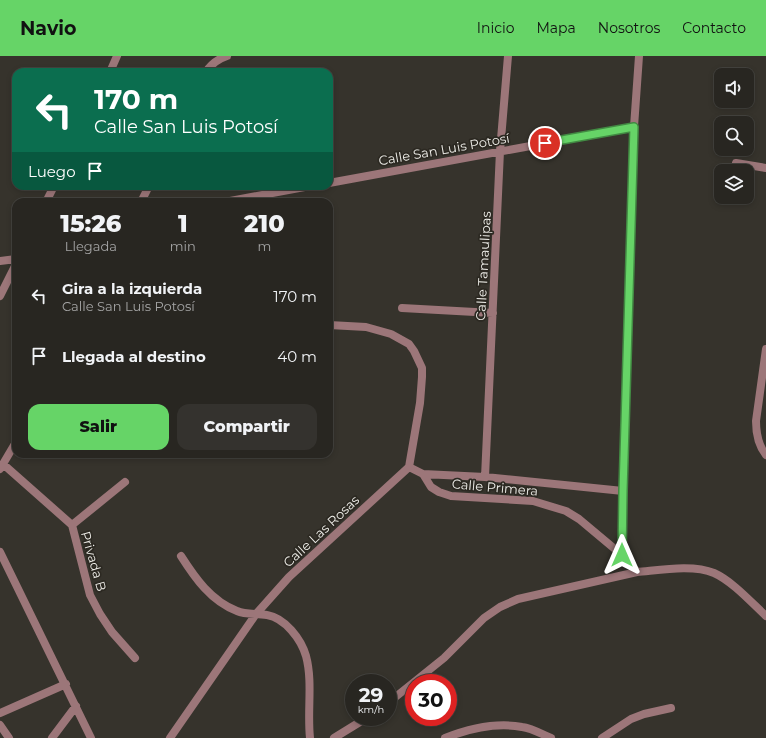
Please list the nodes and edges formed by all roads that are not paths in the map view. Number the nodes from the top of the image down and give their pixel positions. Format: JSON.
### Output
{"nodes":[{"id":1,"x":117,"y":56,"type":"edge"},
{"id":2,"x":227,"y":56,"type":"edge"},
{"id":3,"x":508,"y":56,"type":"edge"},
{"id":4,"x":639,"y":56,"type":"edge"},
{"id":5,"x":112,"y":68,"type":"edge"},
{"id":6,"x":208,"y":68,"type":"edge"},
{"id":7,"x":634,"y":127,"type":"junction"},
{"id":8,"x":500,"y":150,"type":"junction"},
{"id":9,"x":736,"y":163,"type":"dead end"},
{"id":10,"x":766,"y":168,"type":"edge"},
{"id":11,"x":333,"y":181,"type":"edge"},
{"id":12,"x":289,"y":190,"type":"edge"},
{"id":13,"x":246,"y":198,"type":"edge"},
{"id":14,"x":12,"y":260,"type":"edge"},
{"id":15,"x":0,"y":261,"type":"edge"},
{"id":16,"x":12,"y":272,"type":"edge"},
{"id":17,"x":0,"y":296,"type":"edge"},
{"id":18,"x":402,"y":308,"type":"dead end"},
{"id":19,"x":493,"y":313,"type":"junction"},
{"id":20,"x":333,"y":325,"type":"edge"},
{"id":21,"x":766,"y":349,"type":"edge"},
{"id":22,"x":12,"y":449,"type":"edge"},
{"id":23,"x":766,"y":455,"type":"edge"},
{"id":24,"x":2,"y":466,"type":"edge"},
{"id":25,"x":409,"y":467,"type":"junction"},
{"id":26,"x":424,"y":474,"type":"junction"},
{"id":27,"x":485,"y":477,"type":"junction"},
{"id":28,"x":125,"y":482,"type":"dead end"},
{"id":29,"x":623,"y":491,"type":"junction"},
{"id":30,"x":72,"y":525,"type":"junction"},
{"id":31,"x":0,"y":552,"type":"edge"},
{"id":32,"x":622,"y":555,"type":"junction"},
{"id":33,"x":181,"y":556,"type":"dead end"},
{"id":34,"x":637,"y":572,"type":"junction"},
{"id":35,"x":256,"y":614,"type":"junction"},
{"id":36,"x":766,"y":616,"type":"edge"},
{"id":37,"x":135,"y":658,"type":"dead end"},
{"id":38,"x":66,"y":684,"type":"junction"},
{"id":39,"x":397,"y":696,"type":"edge"},
{"id":40,"x":76,"y":706,"type":"junction"},
{"id":41,"x":672,"y":708,"type":"dead end"},
{"id":42,"x":0,"y":713,"type":"edge"},
{"id":43,"x":0,"y":725,"type":"edge"},
{"id":44,"x":353,"y":726,"type":"edge"},
{"id":45,"x":9,"y":738,"type":"edge"},
{"id":46,"x":52,"y":738,"type":"edge"},
{"id":47,"x":91,"y":738,"type":"edge"},
{"id":48,"x":170,"y":738,"type":"edge"},
{"id":49,"x":310,"y":738,"type":"edge"},
{"id":50,"x":334,"y":738,"type":"edge"},
{"id":51,"x":445,"y":738,"type":"edge"},
{"id":52,"x":551,"y":738,"type":"edge"},
{"id":53,"x":602,"y":738,"type":"edge"}],
"edges":[{"from":1,"to":5,"type":"street"},
{"from":2,"to":6,"type":"street"},
{"from":3,"to":8,"type":"street","name":"Calle Tamaulipas"},
{"from":4,"to":7,"type":"street"},
{"from":7,"to":8,"type":"street","name":"Calle San Luis Potosí"},
{"from":7,"to":29,"type":"street"},
{"from":8,"to":11,"type":"street","name":"Calle San Luis Potosí"},
{"from":8,"to":19,"type":"street","name":"Calle Tamaulipas"},
{"from":9,"to":10,"type":"street"},
{"from":12,"to":13,"type":"street"},
{"from":14,"to":15,"type":"street"},
{"from":16,"to":17,"type":"street"},
{"from":18,"to":19,"type":"street"},
{"from":19,"to":27,"type":"street","name":"Calle Tamaulipas"},
{"from":20,"to":25,"type":"street"},
{"from":21,"to":23,"type":"street"},
{"from":22,"to":24,"type":"street"},
{"from":24,"to":30,"type":"street","name":"Privada B"},
{"from":25,"to":26,"type":"street","name":"Calle Primera"},
{"from":25,"to":35,"type":"street","name":"Calle Las Rosas"},
{"from":26,"to":27,"type":"street"},
{"from":26,"to":32,"type":"street","name":"Calle Primera"},
{"from":27,"to":29,"type":"street"},
{"from":28,"to":30,"type":"street"},
{"from":29,"to":32,"type":"street"},
{"from":30,"to":37,"type":"street","name":"Privada B"},
{"from":31,"to":38,"type":"street"},
{"from":32,"to":34,"type":"street","name":"Calle Primera"},
{"from":33,"to":35,"type":"street"},
{"from":34,"to":36,"type":"street"},
{"from":34,"to":39,"type":"street"},
{"from":35,"to":48,"type":"street","name":"Calle Las Rosas"},
{"from":35,"to":49,"type":"street"},
{"from":38,"to":40,"type":"street"},
{"from":38,"to":42,"type":"street"},
{"from":40,"to":46,"type":"street"},
{"from":40,"to":47,"type":"street"},
{"from":41,"to":53,"type":"street"},
{"from":43,"to":45,"type":"street"},
{"from":44,"to":50,"type":"street"},
{"from":51,"to":52,"type":"street"}]}
